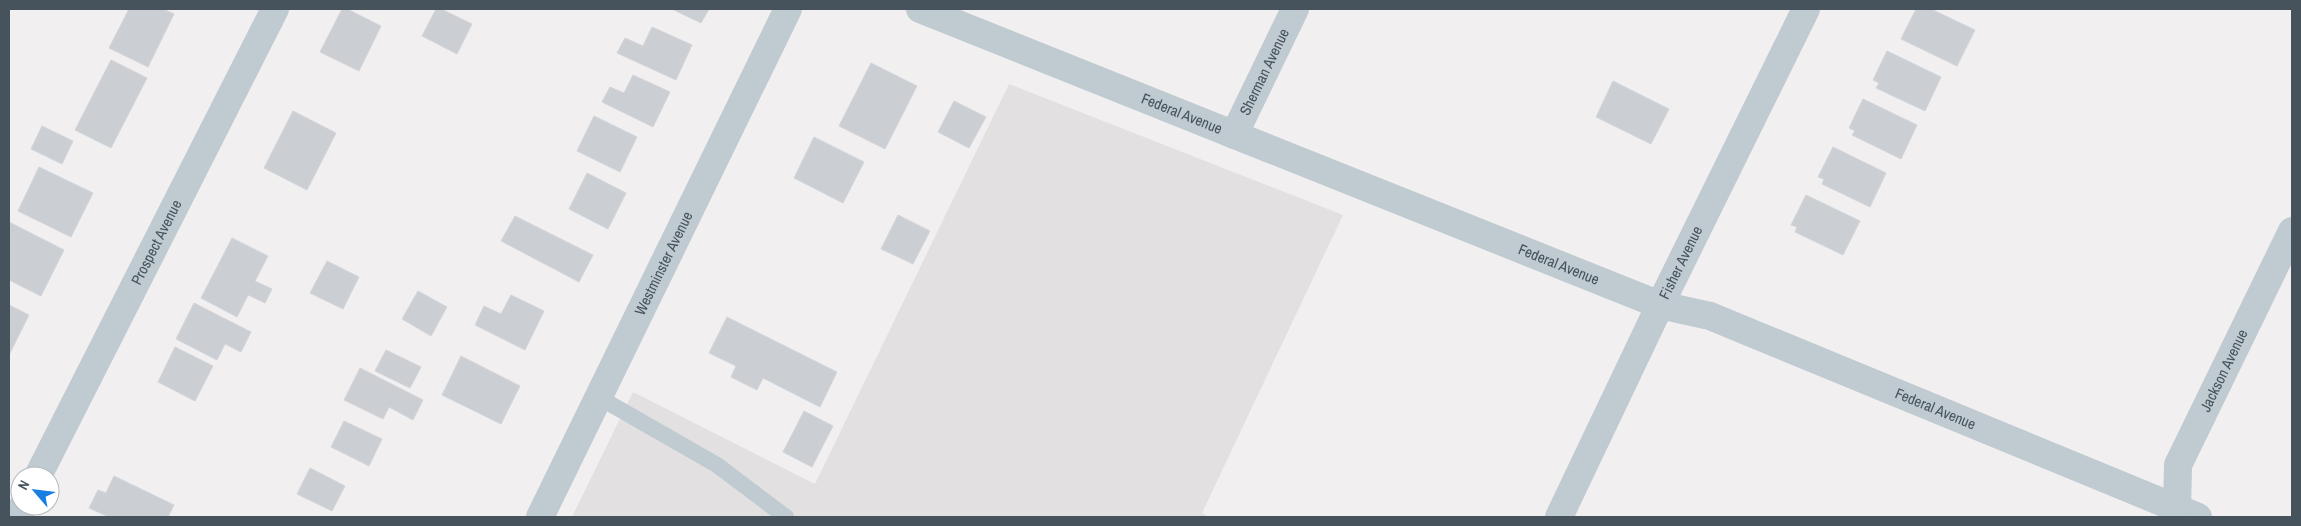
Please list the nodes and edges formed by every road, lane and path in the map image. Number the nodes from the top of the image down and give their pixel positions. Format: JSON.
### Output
{"nodes":[{"id":1,"x":275,"y":9,"type":"edge"},
{"id":2,"x":788,"y":9,"type":"edge"},
{"id":3,"x":920,"y":9,"type":"edge"},
{"id":4,"x":1295,"y":9,"type":"edge"},
{"id":5,"x":1806,"y":9,"type":"edge"},
{"id":6,"x":1234,"y":135,"type":"junction"},
{"id":7,"x":2292,"y":231,"type":"edge"},
{"id":8,"x":1660,"y":305,"type":"junction"},
{"id":9,"x":600,"y":398,"type":"junction"},
{"id":10,"x":43,"y":466,"type":"edge"},
{"id":11,"x":2183,"y":514,"type":"edge"},
{"id":12,"x":540,"y":517,"type":"edge"},
{"id":13,"x":786,"y":517,"type":"edge"},
{"id":14,"x":1559,"y":517,"type":"edge"}],
"edges":[{"from":1,"to":10,"type":"street","name":"Prospect Avenue"},
{"from":2,"to":9,"type":"street","name":"Westminster Avenue"},
{"from":3,"to":6,"type":"street","name":"Federal Avenue"},
{"from":4,"to":6,"type":"street","name":"Sherman Avenue"},
{"from":5,"to":8,"type":"street","name":"Fisher Avenue"},
{"from":6,"to":8,"type":"street","name":"Federal Avenue"},
{"from":7,"to":11,"type":"street","name":"Jackson Avenue"},
{"from":8,"to":11,"type":"street","name":"Federal Avenue"},
{"from":8,"to":14,"type":"street","name":"Fisher Avenue"},
{"from":9,"to":12,"type":"street","name":"Westminster Avenue"},
{"from":9,"to":13,"type":"lane"}]}
